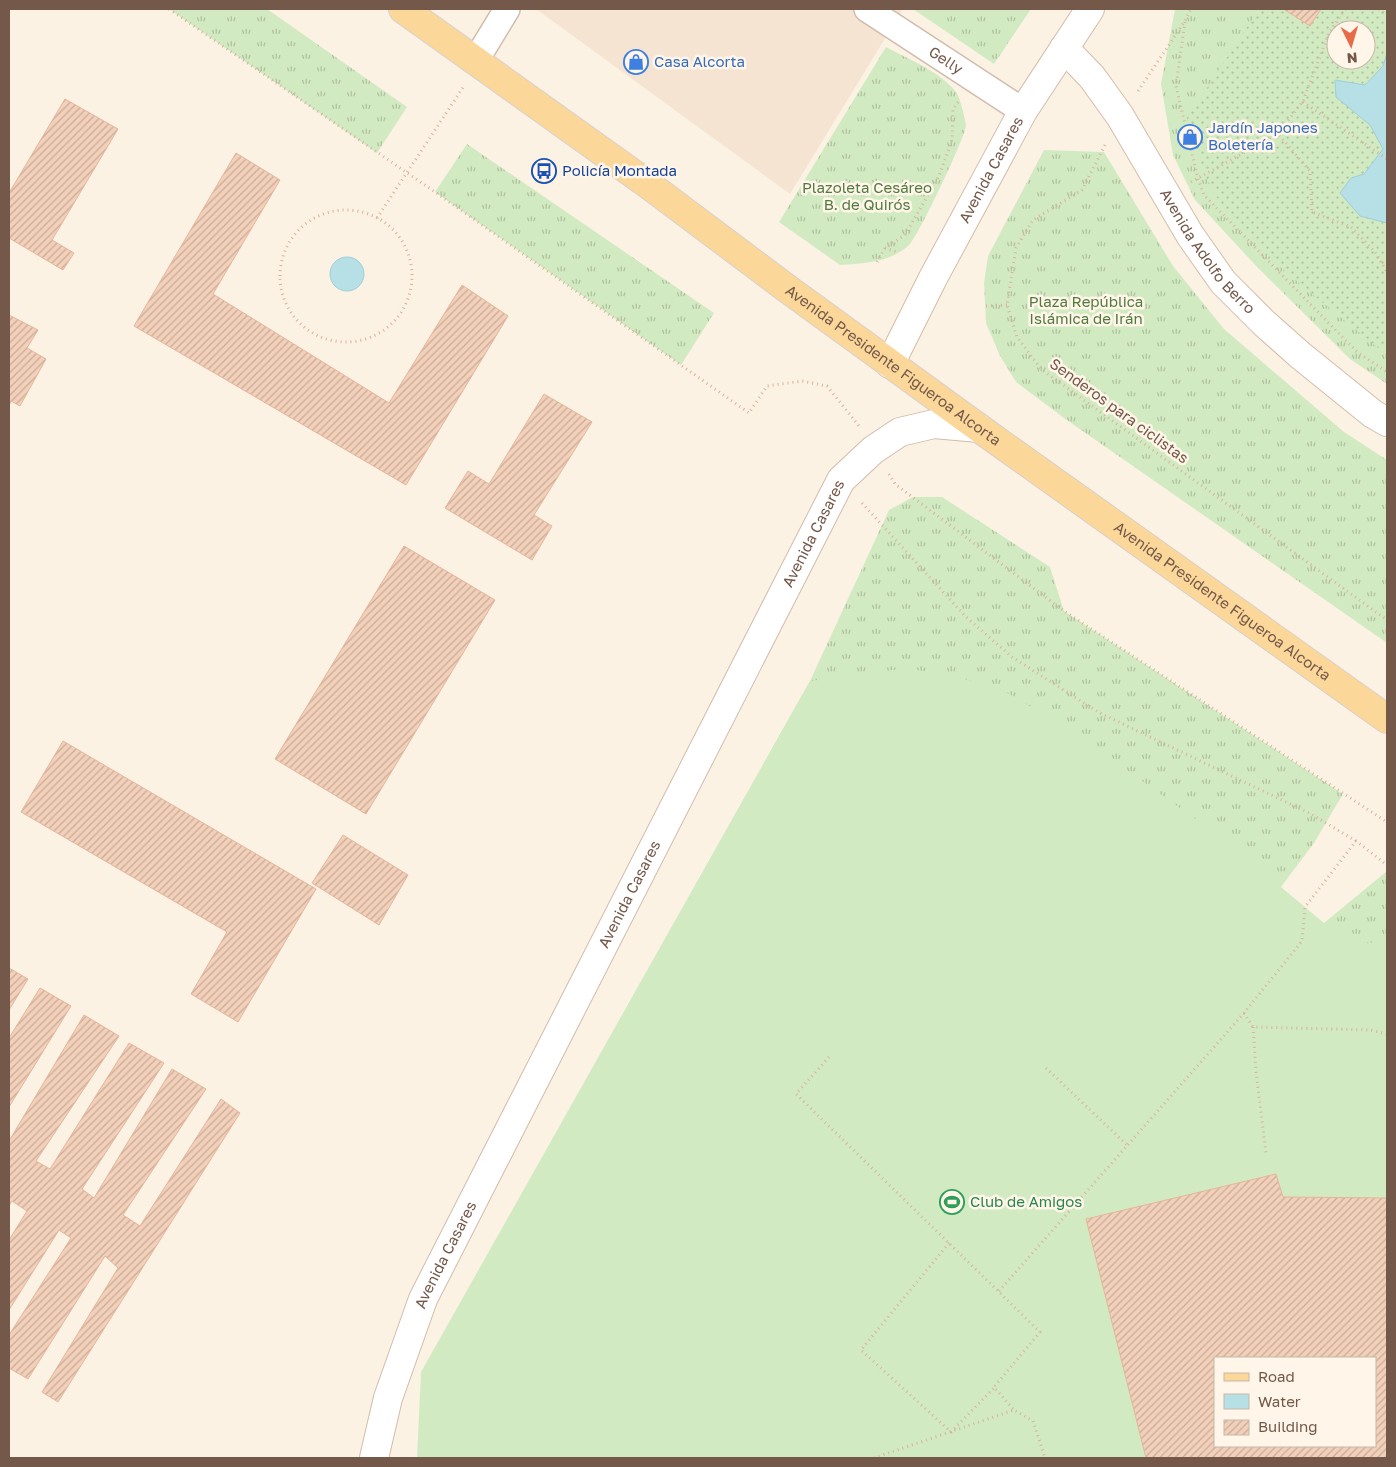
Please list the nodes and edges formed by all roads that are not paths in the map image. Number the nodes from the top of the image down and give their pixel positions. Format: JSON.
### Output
{"nodes":[{"id":1,"x":403,"y":9,"type":"edge"},
{"id":2,"x":507,"y":9,"type":"edge"},
{"id":3,"x":867,"y":9,"type":"edge"},
{"id":4,"x":1090,"y":9,"type":"edge"},
{"id":5,"x":1064,"y":48,"type":"junction"},
{"id":6,"x":478,"y":61,"type":"junction"},
{"id":7,"x":1023,"y":111,"type":"junction"},
{"id":8,"x":890,"y":364,"type":"junction"},
{"id":9,"x":1387,"y":422,"type":"edge"},
{"id":10,"x":979,"y":428,"type":"junction"},
{"id":11,"x":1387,"y":719,"type":"edge"},
{"id":12,"x":374,"y":1458,"type":"edge"}],
"edges":[{"from":1,"to":6,"type":"main road","name":"Avenida Presidente Figueroa Alcorta"},
{"from":2,"to":6,"type":"street"},
{"from":3,"to":7,"type":"street","name":"Gelly"},
{"from":4,"to":5,"type":"street","name":"Avenida Casares"},
{"from":5,"to":7,"type":"street","name":"Avenida Casares"},
{"from":5,"to":9,"type":"street","name":"Avenida Adolfo Berro"},
{"from":6,"to":8,"type":"main road","name":"Avenida Presidente Figueroa Alcorta"},
{"from":7,"to":8,"type":"street","name":"Avenida Casares"},
{"from":8,"to":10,"type":"main road","name":"Avenida Presidente Figueroa Alcorta"},
{"from":10,"to":11,"type":"main road","name":"Avenida Presidente Figueroa Alcorta"},
{"from":10,"to":12,"type":"street","name":"Avenida Casares"}]}
